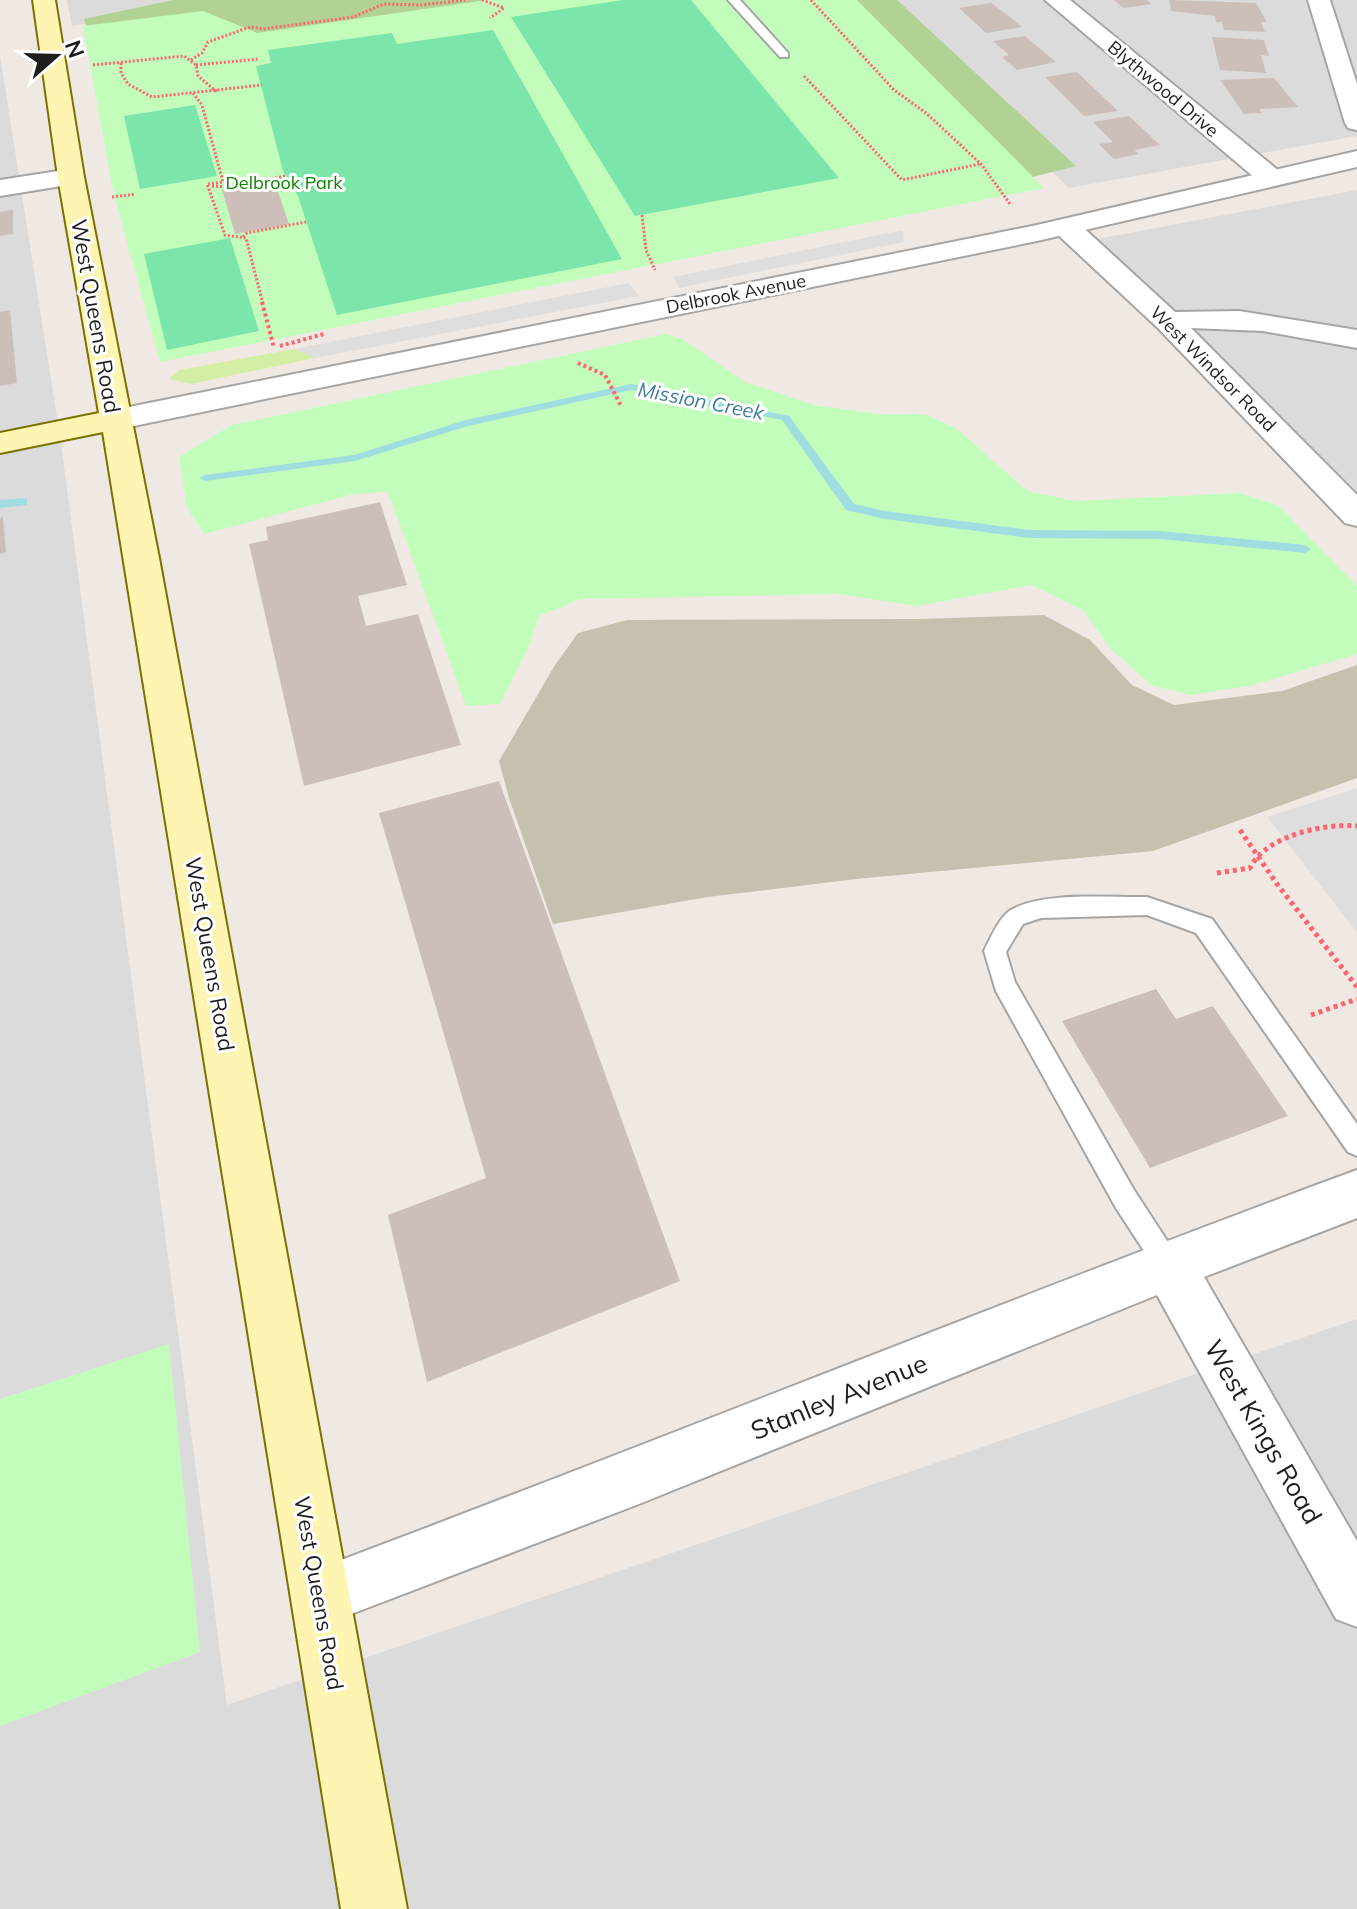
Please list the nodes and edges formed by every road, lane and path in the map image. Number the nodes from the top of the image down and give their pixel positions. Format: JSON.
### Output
{"nodes":[{"id":1,"x":44,"y":0,"type":"edge"},
{"id":2,"x":465,"y":0,"type":"edge"},
{"id":3,"x":482,"y":0,"type":"edge"},
{"id":4,"x":734,"y":0,"type":"edge"},
{"id":5,"x":811,"y":0,"type":"edge"},
{"id":6,"x":1056,"y":0,"type":"edge"},
{"id":7,"x":1319,"y":0,"type":"edge"},
{"id":8,"x":490,"y":18,"type":"dead end"},
{"id":9,"x":784,"y":55,"type":"joint"},
{"id":10,"x":259,"y":59,"type":"dead end"},
{"id":11,"x":191,"y":60,"type":"junction"},
{"id":12,"x":121,"y":63,"type":"junction"},
{"id":13,"x":196,"y":65,"type":"junction"},
{"id":14,"x":54,"y":69,"type":"junction"},
{"id":15,"x":262,"y":85,"type":"dead end"},
{"id":16,"x":217,"y":92,"type":"junction"},
{"id":17,"x":193,"y":93,"type":"junction"},
{"id":18,"x":1357,"y":123,"type":"edge"},
{"id":19,"x":1357,"y":159,"type":"edge"},
{"id":20,"x":981,"y":164,"type":"junction"},
{"id":21,"x":286,"y":176,"type":"dead end"},
{"id":22,"x":71,"y":177,"type":"junction"},
{"id":23,"x":1270,"y":177,"type":"junction"},
{"id":24,"x":208,"y":186,"type":"junction"},
{"id":25,"x":0,"y":188,"type":"edge"},
{"id":26,"x":135,"y":194,"type":"dead end"},
{"id":27,"x":107,"y":198,"type":"dead end"},
{"id":28,"x":1010,"y":204,"type":"dead end"},
{"id":29,"x":642,"y":215,"type":"dead end"},
{"id":30,"x":306,"y":222,"type":"dead end"},
{"id":31,"x":1066,"y":227,"type":"junction"},
{"id":32,"x":243,"y":237,"type":"junction"},
{"id":33,"x":655,"y":270,"type":"dead end"},
{"id":34,"x":1168,"y":322,"type":"junction"},
{"id":35,"x":1357,"y":339,"type":"edge"},
{"id":36,"x":274,"y":348,"type":"dead end"},
{"id":37,"x":605,"y":375,"type":"dead end"},
{"id":38,"x":621,"y":406,"type":"dead end"},
{"id":39,"x":114,"y":420,"type":"junction"},
{"id":40,"x":0,"y":443,"type":"edge"},
{"id":41,"x":1357,"y":515,"type":"edge"},
{"id":42,"x":1357,"y":826,"type":"edge"},
{"id":43,"x":1240,"y":830,"type":"dead end"},
{"id":44,"x":1258,"y":854,"type":"junction"},
{"id":45,"x":1217,"y":873,"type":"dead end"},
{"id":46,"x":1357,"y":987,"type":"edge"},
{"id":47,"x":1357,"y":1144,"type":"edge"},
{"id":48,"x":1357,"y":1194,"type":"edge"},
{"id":49,"x":1168,"y":1265,"type":"junction"},
{"id":50,"x":320,"y":1597,"type":"junction"},
{"id":51,"x":1357,"y":1598,"type":"edge"},
{"id":52,"x":374,"y":1909,"type":"edge"}],
"edges":[{"from":1,"to":14,"type":"main road","name":"West Queens Road"},
{"from":2,"to":11,"type":"path"},
{"from":3,"to":8,"type":"path"},
{"from":4,"to":9,"type":"lane"},
{"from":5,"to":20,"type":"path"},
{"from":6,"to":23,"type":"street","name":"Blythwood Drive"},
{"from":7,"to":18,"type":"street"},
{"from":9,"to":20,"type":"path"},
{"from":10,"to":13,"type":"path"},
{"from":11,"to":12,"type":"path"},
{"from":11,"to":13,"type":"path"},
{"from":12,"to":14,"type":"path"},
{"from":12,"to":17,"type":"path"},
{"from":13,"to":16,"type":"path"},
{"from":14,"to":22,"type":"main road","name":"West Queens Road"},
{"from":15,"to":16,"type":"path"},
{"from":16,"to":17,"type":"path"},
{"from":17,"to":24,"type":"path"},
{"from":19,"to":23,"type":"street","name":"Delbrook Avenue"},
{"from":20,"to":28,"type":"path"},
{"from":21,"to":24,"type":"path"},
{"from":22,"to":25,"type":"street"},
{"from":22,"to":39,"type":"main road","name":"West Queens Road"},
{"from":23,"to":31,"type":"street","name":"Delbrook Avenue"},
{"from":24,"to":32,"type":"path"},
{"from":26,"to":27,"type":"path"},
{"from":29,"to":33,"type":"path"},
{"from":30,"to":32,"type":"path"},
{"from":31,"to":34,"type":"street","name":"West Windsor Road"},
{"from":31,"to":39,"type":"street","name":"Delbrook Avenue"},
{"from":32,"to":36,"type":"path"},
{"from":34,"to":35,"type":"street"},
{"from":34,"to":41,"type":"street","name":"West Windsor Road"},
{"from":37,"to":38,"type":"path"},
{"from":39,"to":40,"type":"main road"},
{"from":39,"to":50,"type":"main road","name":"West Queens Road"},
{"from":42,"to":44,"type":"path"},
{"from":43,"to":44,"type":"path"},
{"from":44,"to":45,"type":"path"},
{"from":44,"to":46,"type":"path"},
{"from":47,"to":49,"type":"lane"},
{"from":48,"to":49,"type":"street","name":"Stanley Avenue"},
{"from":49,"to":50,"type":"street","name":"Stanley Avenue"},
{"from":49,"to":51,"type":"street","name":"West Kings Road"},
{"from":50,"to":52,"type":"main road","name":"West Queens Road"}]}
